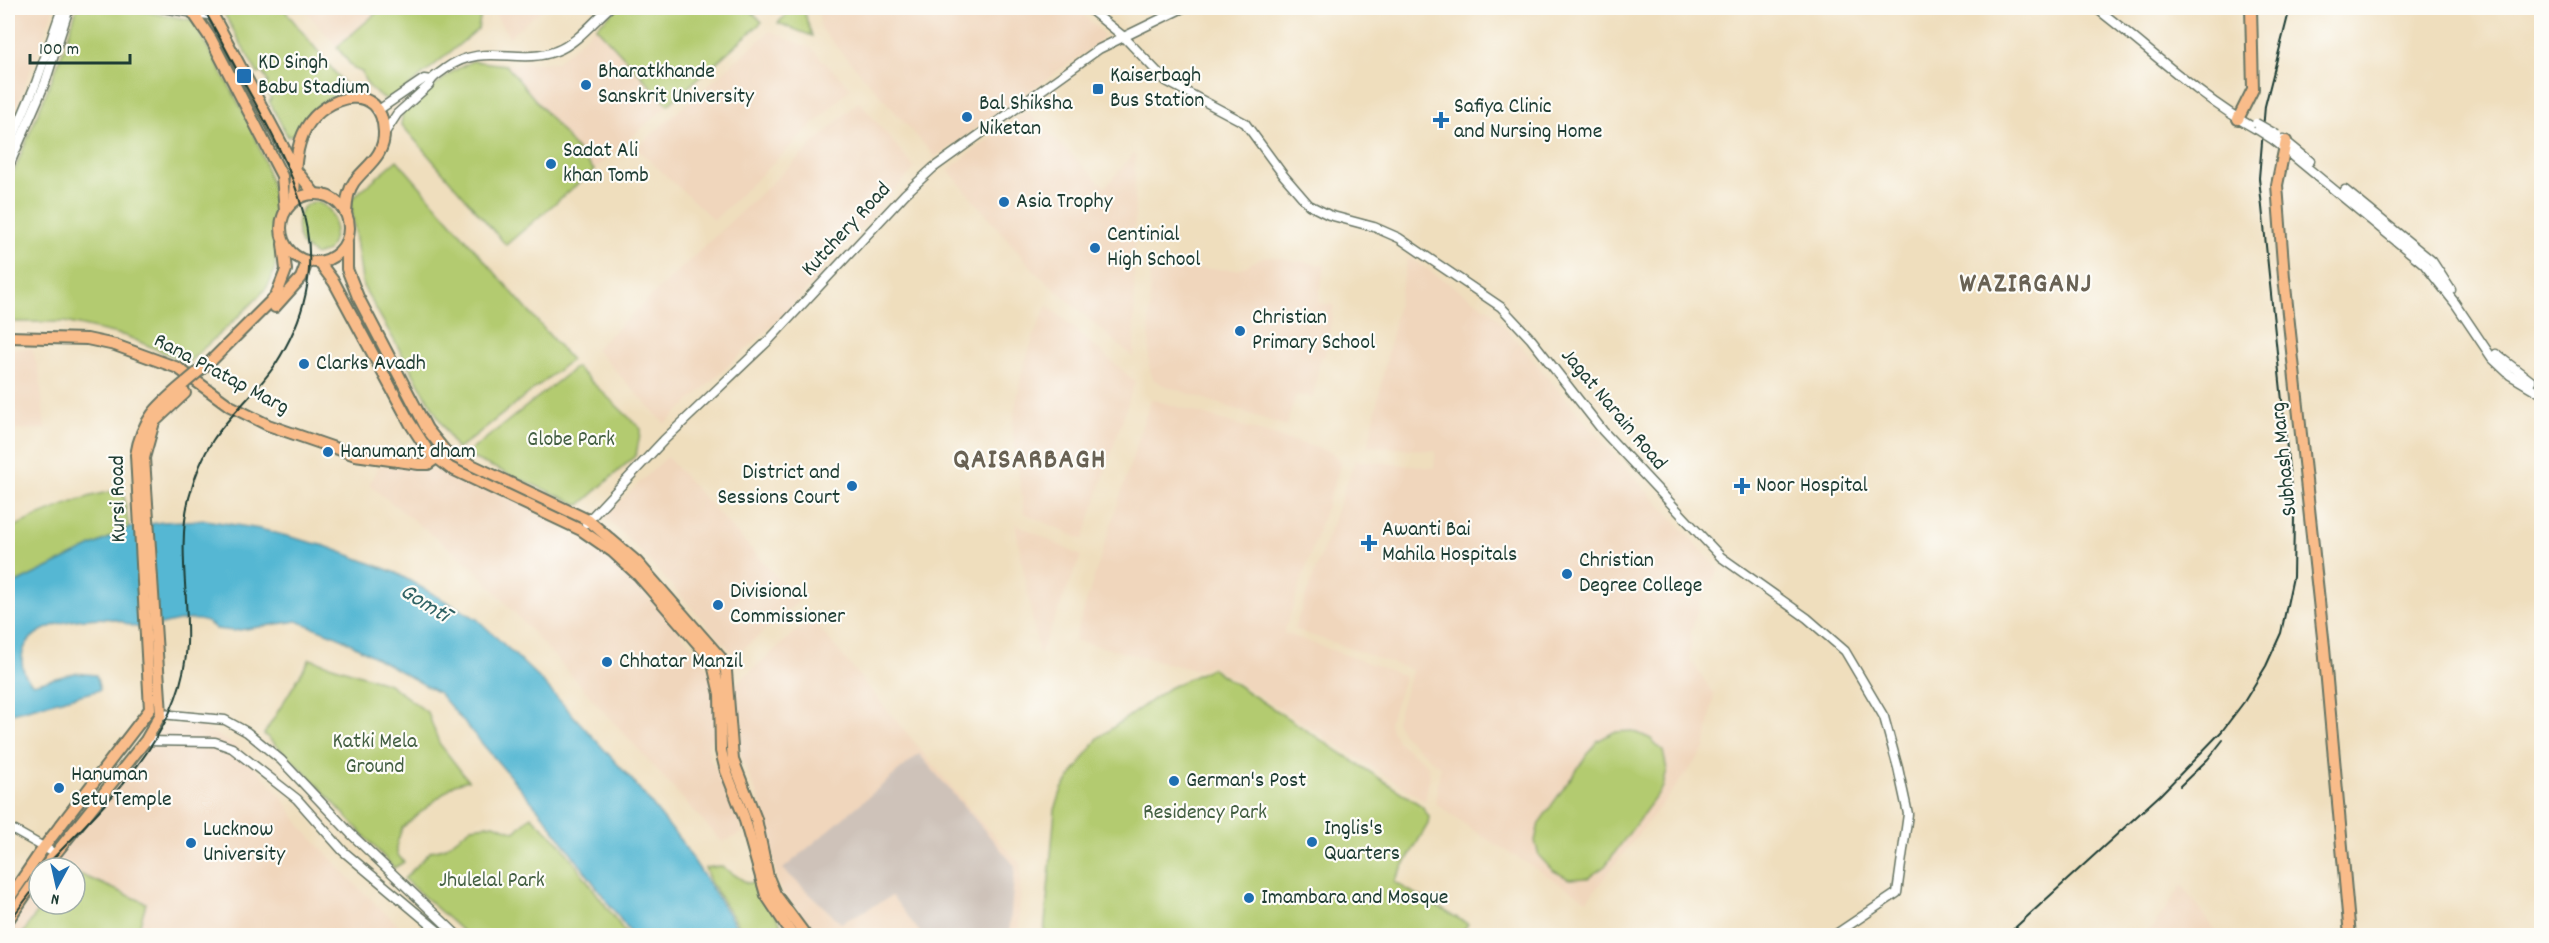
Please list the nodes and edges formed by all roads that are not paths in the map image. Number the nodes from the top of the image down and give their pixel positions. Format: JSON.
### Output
{"nodes":[{"id":1,"x":62,"y":8,"type":"edge"},
{"id":2,"x":69,"y":8,"type":"edge"},
{"id":3,"x":162,"y":8,"type":"edge"},
{"id":4,"x":609,"y":8,"type":"edge"},
{"id":5,"x":1088,"y":8,"type":"edge"},
{"id":6,"x":1183,"y":8,"type":"edge"},
{"id":7,"x":2096,"y":8,"type":"edge"},
{"id":8,"x":2251,"y":8,"type":"edge"},
{"id":9,"x":192,"y":11,"type":"edge"},
{"id":10,"x":212,"y":12,"type":"edge"},
{"id":11,"x":1124,"y":37,"type":"junction"},
{"id":12,"x":431,"y":80,"type":"junction"},
{"id":13,"x":377,"y":111,"type":"junction"},
{"id":14,"x":2239,"y":117,"type":"junction"},
{"id":15,"x":384,"y":134,"type":"junction"},
{"id":16,"x":2281,"y":142,"type":"junction"},
{"id":17,"x":301,"y":144,"type":"junction"},
{"id":18,"x":284,"y":145,"type":"junction"},
{"id":19,"x":8,"y":149,"type":"edge"},
{"id":20,"x":8,"y":168,"type":"edge"},
{"id":21,"x":295,"y":169,"type":"junction"},
{"id":22,"x":315,"y":194,"type":"junction"},
{"id":23,"x":294,"y":201,"type":"junction"},
{"id":24,"x":285,"y":211,"type":"junction"},
{"id":25,"x":346,"y":213,"type":"junction"},
{"id":26,"x":283,"y":241,"type":"junction"},
{"id":27,"x":346,"y":243,"type":"junction"},
{"id":28,"x":313,"y":262,"type":"junction"},
{"id":29,"x":8,"y":337,"type":"edge"},
{"id":30,"x":212,"y":364,"type":"junction"},
{"id":31,"x":2541,"y":388,"type":"edge"},
{"id":32,"x":2541,"y":394,"type":"edge"},
{"id":33,"x":445,"y":451,"type":"junction"},
{"id":34,"x":437,"y":460,"type":"junction"},
{"id":35,"x":588,"y":520,"type":"junction"},
{"id":36,"x":581,"y":530,"type":"junction"},
{"id":37,"x":673,"y":608,"type":"junction"},
{"id":38,"x":157,"y":711,"type":"junction"},
{"id":39,"x":145,"y":741,"type":"junction"},
{"id":40,"x":8,"y":827,"type":"edge"},
{"id":41,"x":44,"y":847,"type":"junction"},
{"id":42,"x":54,"y":853,"type":"junction"},
{"id":43,"x":52,"y":856,"type":"edge"},
{"id":44,"x":27,"y":892,"type":"edge"},
{"id":45,"x":8,"y":900,"type":"edge"},
{"id":46,"x":8,"y":920,"type":"edge"},
{"id":47,"x":444,"y":936,"type":"edge"},
{"id":48,"x":458,"y":936,"type":"edge"},
{"id":49,"x":793,"y":936,"type":"edge"},
{"id":50,"x":807,"y":936,"type":"edge"},
{"id":51,"x":1833,"y":936,"type":"edge"},
{"id":52,"x":2350,"y":936,"type":"edge"}],
"edges":[{"from":1,"to":19,"type":"street"},
{"from":2,"to":20,"type":"street"},
{"from":3,"to":9,"type":"street"},
{"from":4,"to":12,"type":"street"},
{"from":5,"to":11,"type":"street","name":"Jagat Narain Road"},
{"from":6,"to":11,"type":"street","name":"Kutchery Road"},
{"from":7,"to":14,"type":"street"},
{"from":8,"to":14,"type":"main road"},
{"from":9,"to":10,"type":"street"},
{"from":9,"to":24,"type":"main road"},
{"from":10,"to":18,"type":"main road"},
{"from":11,"to":35,"type":"street","name":"Kutchery Road"},
{"from":11,"to":51,"type":"street","name":"Jagat Narain Road"},
{"from":12,"to":13,"type":"street"},
{"from":12,"to":15,"type":"street"},
{"from":13,"to":15,"type":"main road"},
{"from":13,"to":17,"type":"main road"},
{"from":14,"to":16,"type":"street","bridge":true},
{"from":15,"to":25,"type":"main road"},
{"from":16,"to":31,"type":"street"},
{"from":16,"to":32,"type":"street"},
{"from":16,"to":52,"type":"main road","name":"Subhash Marg"},
{"from":17,"to":18,"type":"main road"},
{"from":17,"to":21,"type":"main road"},
{"from":18,"to":21,"type":"main road"},
{"from":21,"to":22,"type":"main road"},
{"from":21,"to":23,"type":"main road"},
{"from":22,"to":23,"type":"main road"},
{"from":22,"to":25,"type":"main road"},
{"from":23,"to":24,"type":"main road"},
{"from":24,"to":26,"type":"main road"},
{"from":25,"to":27,"type":"main road"},
{"from":26,"to":28,"type":"main road"},
{"from":26,"to":30,"type":"main road","name":"Kursi Road"},
{"from":27,"to":28,"type":"main road"},
{"from":27,"to":33,"type":"main road"},
{"from":28,"to":30,"type":"main road","name":"Kursi Road"},
{"from":28,"to":34,"type":"main road"},
{"from":29,"to":34,"type":"main road","name":"Rana Pratap Marg"},
{"from":30,"to":38,"type":"main road","name":"Kursi Road","bridge":true},
{"from":33,"to":34,"type":"main road"},
{"from":33,"to":35,"type":"main road"},
{"from":34,"to":36,"type":"main road"},
{"from":35,"to":36,"type":"street","name":"Kutchery Road"},
{"from":35,"to":37,"type":"main road"},
{"from":36,"to":37,"type":"main road"},
{"from":37,"to":49,"type":"main road"},
{"from":37,"to":50,"type":"main road"},
{"from":38,"to":39,"type":"main road"},
{"from":38,"to":41,"type":"main road"},
{"from":38,"to":48,"type":"street"},
{"from":39,"to":42,"type":"main road"},
{"from":39,"to":47,"type":"street"},
{"from":40,"to":41,"type":"street"},
{"from":41,"to":42,"type":"street"},
{"from":41,"to":45,"type":"main road"},
{"from":42,"to":43,"type":"main road"},
{"from":44,"to":46,"type":"main road"}]}
